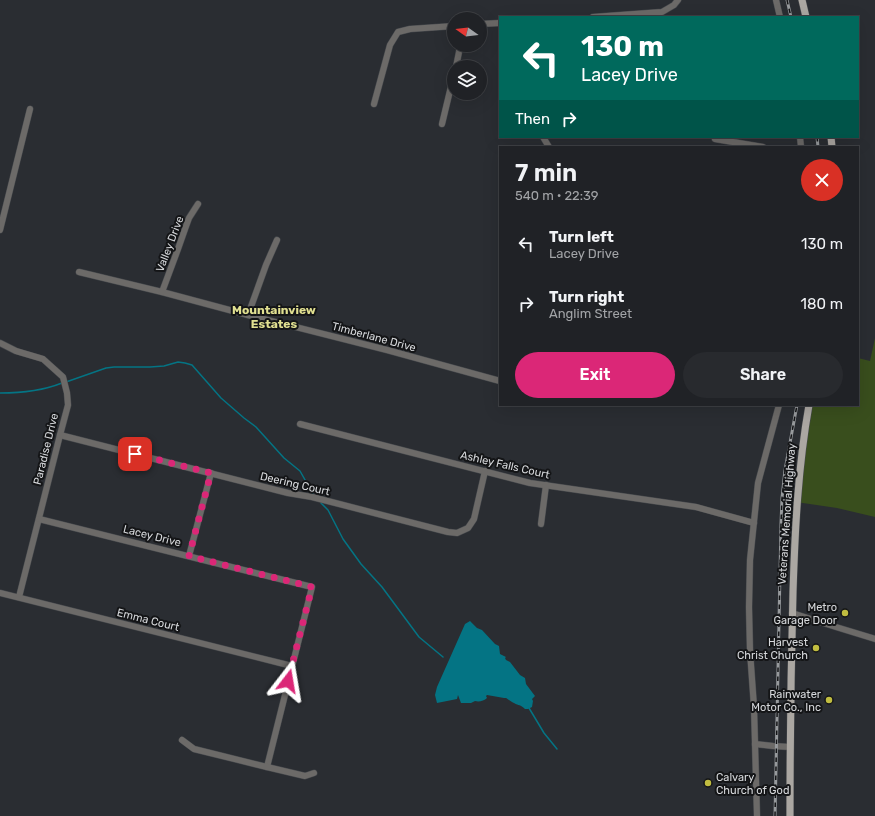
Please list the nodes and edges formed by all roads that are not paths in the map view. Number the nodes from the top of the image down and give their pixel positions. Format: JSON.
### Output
{"nodes":[{"id":1,"x":678,"y":0,"type":"edge"},
{"id":2,"x":776,"y":0,"type":"edge"},
{"id":3,"x":802,"y":0,"type":"edge"},
{"id":4,"x":656,"y":15,"type":"edge"},
{"id":5,"x":625,"y":16,"type":"edge"},
{"id":6,"x":780,"y":16,"type":"edge"},
{"id":7,"x":806,"y":16,"type":"edge"},
{"id":8,"x":499,"y":23,"type":"edge"},
{"id":9,"x":487,"y":24,"type":"edge"},
{"id":10,"x":447,"y":26,"type":"edge"},
{"id":11,"x":448,"y":100,"type":"edge"},
{"id":12,"x":374,"y":104,"type":"dead end"},
{"id":13,"x":30,"y":109,"type":"dead end"},
{"id":14,"x":442,"y":124,"type":"dead end"},
{"id":15,"x":715,"y":138,"type":"edge"},
{"id":16,"x":758,"y":146,"type":"edge"},
{"id":17,"x":198,"y":204,"type":"dead end"},
{"id":18,"x":0,"y":230,"type":"edge"},
{"id":19,"x":277,"y":240,"type":"dead end"},
{"id":20,"x":79,"y":272,"type":"dead end"},
{"id":21,"x":162,"y":292,"type":"junction"},
{"id":22,"x":248,"y":315,"type":"junction"},
{"id":23,"x":0,"y":343,"type":"edge"},
{"id":24,"x":499,"y":381,"type":"edge"},
{"id":25,"x":779,"y":406,"type":"edge"},
{"id":26,"x":809,"y":406,"type":"edge"},
{"id":27,"x":300,"y":424,"type":"dead end"},
{"id":28,"x":60,"y":435,"type":"junction"},
{"id":29,"x":485,"y":471,"type":"junction"},
{"id":30,"x":211,"y":473,"type":"junction"},
{"id":31,"x":546,"y":485,"type":"junction"},
{"id":32,"x":40,"y":518,"type":"junction"},
{"id":33,"x":754,"y":523,"type":"junction"},
{"id":34,"x":541,"y":524,"type":"dead end"},
{"id":35,"x":189,"y":556,"type":"junction"},
{"id":36,"x":0,"y":592,"type":"edge"},
{"id":37,"x":19,"y":598,"type":"junction"},
{"id":38,"x":792,"y":613,"type":"junction"},
{"id":39,"x":875,"y":639,"type":"edge"},
{"id":40,"x":292,"y":666,"type":"junction"},
{"id":41,"x":182,"y":740,"type":"dead end"},
{"id":42,"x":755,"y":744,"type":"junction"},
{"id":43,"x":790,"y":747,"type":"junction"},
{"id":44,"x":267,"y":767,"type":"junction"},
{"id":45,"x":314,"y":773,"type":"dead end"},
{"id":46,"x":757,"y":816,"type":"edge"},
{"id":47,"x":790,"y":816,"type":"edge"}],
"edges":[{"from":1,"to":4,"type":"street"},
{"from":2,"to":6,"type":"street"},
{"from":3,"to":7,"type":"main road"},
{"from":4,"to":5,"type":"street"},
{"from":8,"to":9,"type":"street"},
{"from":10,"to":12,"type":"street"},
{"from":11,"to":14,"type":"street"},
{"from":13,"to":18,"type":"street"},
{"from":15,"to":16,"type":"street"},
{"from":17,"to":21,"type":"street","name":"Valley Drive"},
{"from":19,"to":22,"type":"street"},
{"from":20,"to":21,"type":"street","name":"Timberlane Drive"},
{"from":21,"to":22,"type":"street","name":"Timberlane Drive"},
{"from":22,"to":24,"type":"street","name":"Timberlane Drive"},
{"from":23,"to":28,"type":"street","name":"Paradise Drive"},
{"from":25,"to":33,"type":"street"},
{"from":26,"to":38,"type":"main road","name":"Veterans Memorial Highway"},
{"from":27,"to":29,"type":"street","name":"Ashley Falls Court"},
{"from":28,"to":30,"type":"street","name":"Deering Court"},
{"from":28,"to":32,"type":"street","name":"Paradise Drive"},
{"from":29,"to":30,"type":"street","name":"Deering Court"},
{"from":29,"to":31,"type":"street","name":"Ashley Falls Court"},
{"from":30,"to":35,"type":"street"},
{"from":31,"to":33,"type":"street","name":"Ashley Falls Court"},
{"from":31,"to":34,"type":"street"},
{"from":32,"to":35,"type":"street","name":"Lacey Drive"},
{"from":32,"to":37,"type":"street","name":"Paradise Drive"},
{"from":33,"to":42,"type":"street"},
{"from":35,"to":40,"type":"street","name":"Lacey Drive"},
{"from":36,"to":37,"type":"street","name":"Emma Court"},
{"from":37,"to":40,"type":"street","name":"Emma Court"},
{"from":38,"to":39,"type":"street"},
{"from":38,"to":43,"type":"main road","name":"Veterans Memorial Highway"},
{"from":40,"to":44,"type":"street","name":"Lacey Drive"},
{"from":41,"to":44,"type":"street"},
{"from":42,"to":43,"type":"street"},
{"from":42,"to":46,"type":"street"},
{"from":43,"to":47,"type":"main road","name":"Veterans Memorial Highway"},
{"from":44,"to":45,"type":"street"}]}
